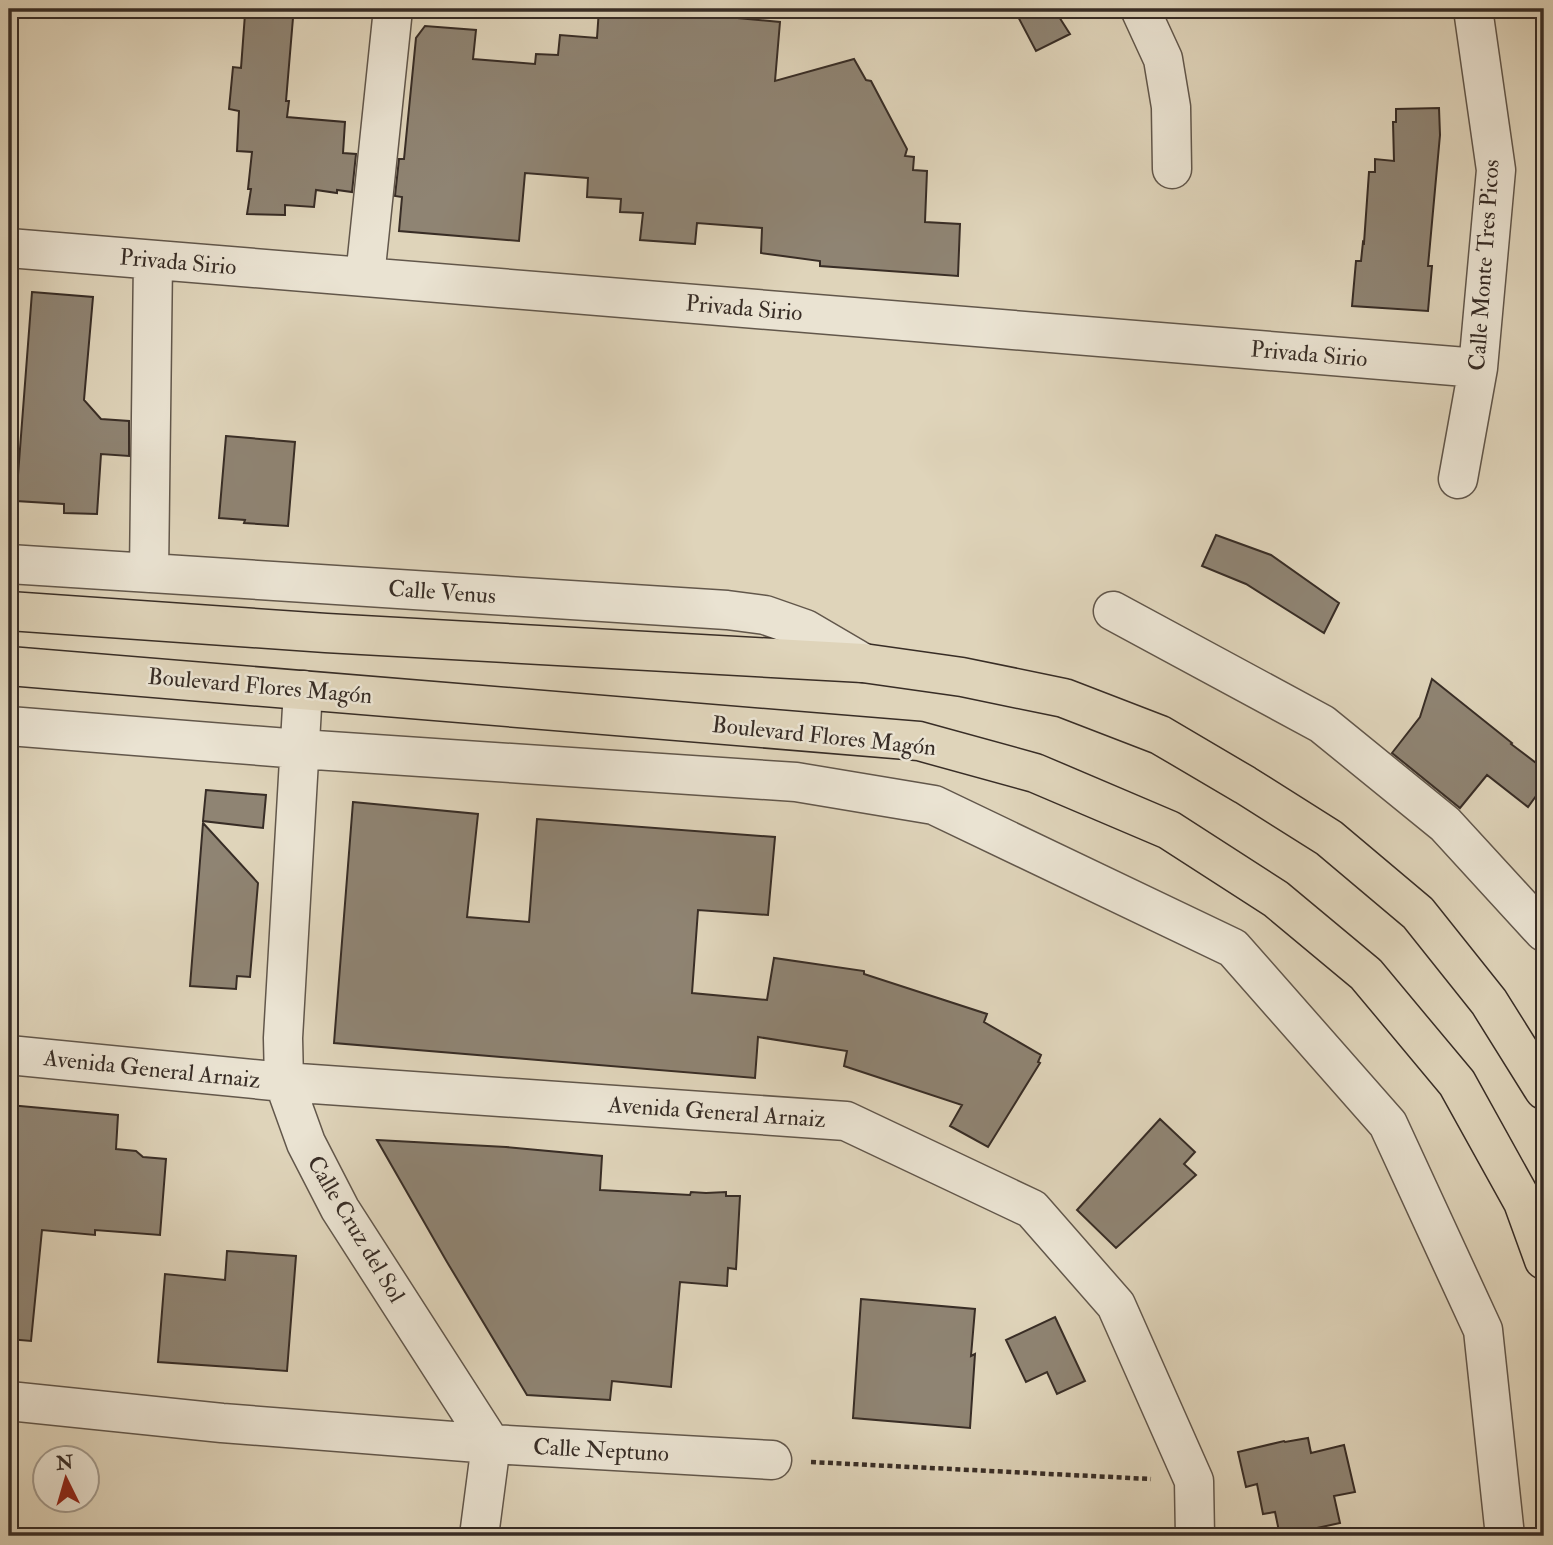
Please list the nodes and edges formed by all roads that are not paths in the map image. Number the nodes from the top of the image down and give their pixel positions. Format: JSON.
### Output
{"nodes":[{"id":1,"x":393,"y":9,"type":"edge"},
{"id":2,"x":1140,"y":9,"type":"edge"},
{"id":3,"x":1473,"y":9,"type":"edge"},
{"id":4,"x":1172,"y":169,"type":"dead end"},
{"id":5,"x":9,"y":248,"type":"edge"},
{"id":6,"x":153,"y":260,"type":"junction"},
{"id":7,"x":365,"y":277,"type":"junction"},
{"id":8,"x":1478,"y":368,"type":"junction"},
{"id":9,"x":1458,"y":479,"type":"dead end"},
{"id":10,"x":9,"y":564,"type":"edge"},
{"id":11,"x":149,"y":573,"type":"junction"},
{"id":12,"x":9,"y":611,"type":"edge"},
{"id":13,"x":1114,"y":611,"type":"dead end"},
{"id":14,"x":863,"y":663,"type":"junction"},
{"id":15,"x":9,"y":666,"type":"edge"},
{"id":16,"x":303,"y":690,"type":"junction"},
{"id":17,"x":9,"y":726,"type":"edge"},
{"id":18,"x":300,"y":749,"type":"junction"},
{"id":19,"x":1544,"y":932,"type":"edge"},
{"id":20,"x":9,"y":1055,"type":"edge"},
{"id":21,"x":284,"y":1082,"type":"junction"},
{"id":22,"x":1544,"y":1090,"type":"edge"},
{"id":23,"x":1544,"y":1260,"type":"edge"},
{"id":24,"x":9,"y":1401,"type":"edge"},
{"id":25,"x":491,"y":1444,"type":"junction"},
{"id":26,"x":772,"y":1460,"type":"road end"},
{"id":27,"x":479,"y":1536,"type":"edge"},
{"id":28,"x":1195,"y":1536,"type":"edge"},
{"id":29,"x":1505,"y":1536,"type":"edge"}],
"edges":[{"from":1,"to":7,"type":"street"},
{"from":2,"to":4,"type":"street"},
{"from":3,"to":8,"type":"street","name":"Calle Monte Tres Picos"},
{"from":5,"to":6,"type":"street","name":"Privada Sirio"},
{"from":6,"to":7,"type":"street","name":"Privada Sirio"},
{"from":6,"to":11,"type":"street"},
{"from":7,"to":8,"type":"street","name":"Privada Sirio"},
{"from":8,"to":9,"type":"street","name":"Calle Monte Tres Picos"},
{"from":10,"to":11,"type":"street","name":"Calle Venus"},
{"from":11,"to":14,"type":"street","name":"Calle Venus"},
{"from":12,"to":14,"type":"main road"},
{"from":13,"to":19,"type":"street"},
{"from":14,"to":22,"type":"main road"},
{"from":15,"to":16,"type":"main road","name":"Boulevard Flores Magón"},
{"from":16,"to":18,"type":"street","name":"Calle Cruz del Sol"},
{"from":16,"to":23,"type":"main road","name":"Boulevard Flores Magón"},
{"from":17,"to":18,"type":"street"},
{"from":18,"to":21,"type":"street","name":"Calle Cruz del Sol"},
{"from":18,"to":29,"type":"street"},
{"from":20,"to":21,"type":"street","name":"Avenida General Arnaiz"},
{"from":21,"to":25,"type":"street","name":"Calle Cruz del Sol"},
{"from":21,"to":28,"type":"street","name":"Avenida General Arnaiz"},
{"from":24,"to":25,"type":"street","name":"Calle Neptuno"},
{"from":25,"to":26,"type":"street","name":"Calle Neptuno"},
{"from":25,"to":27,"type":"street"}]}
